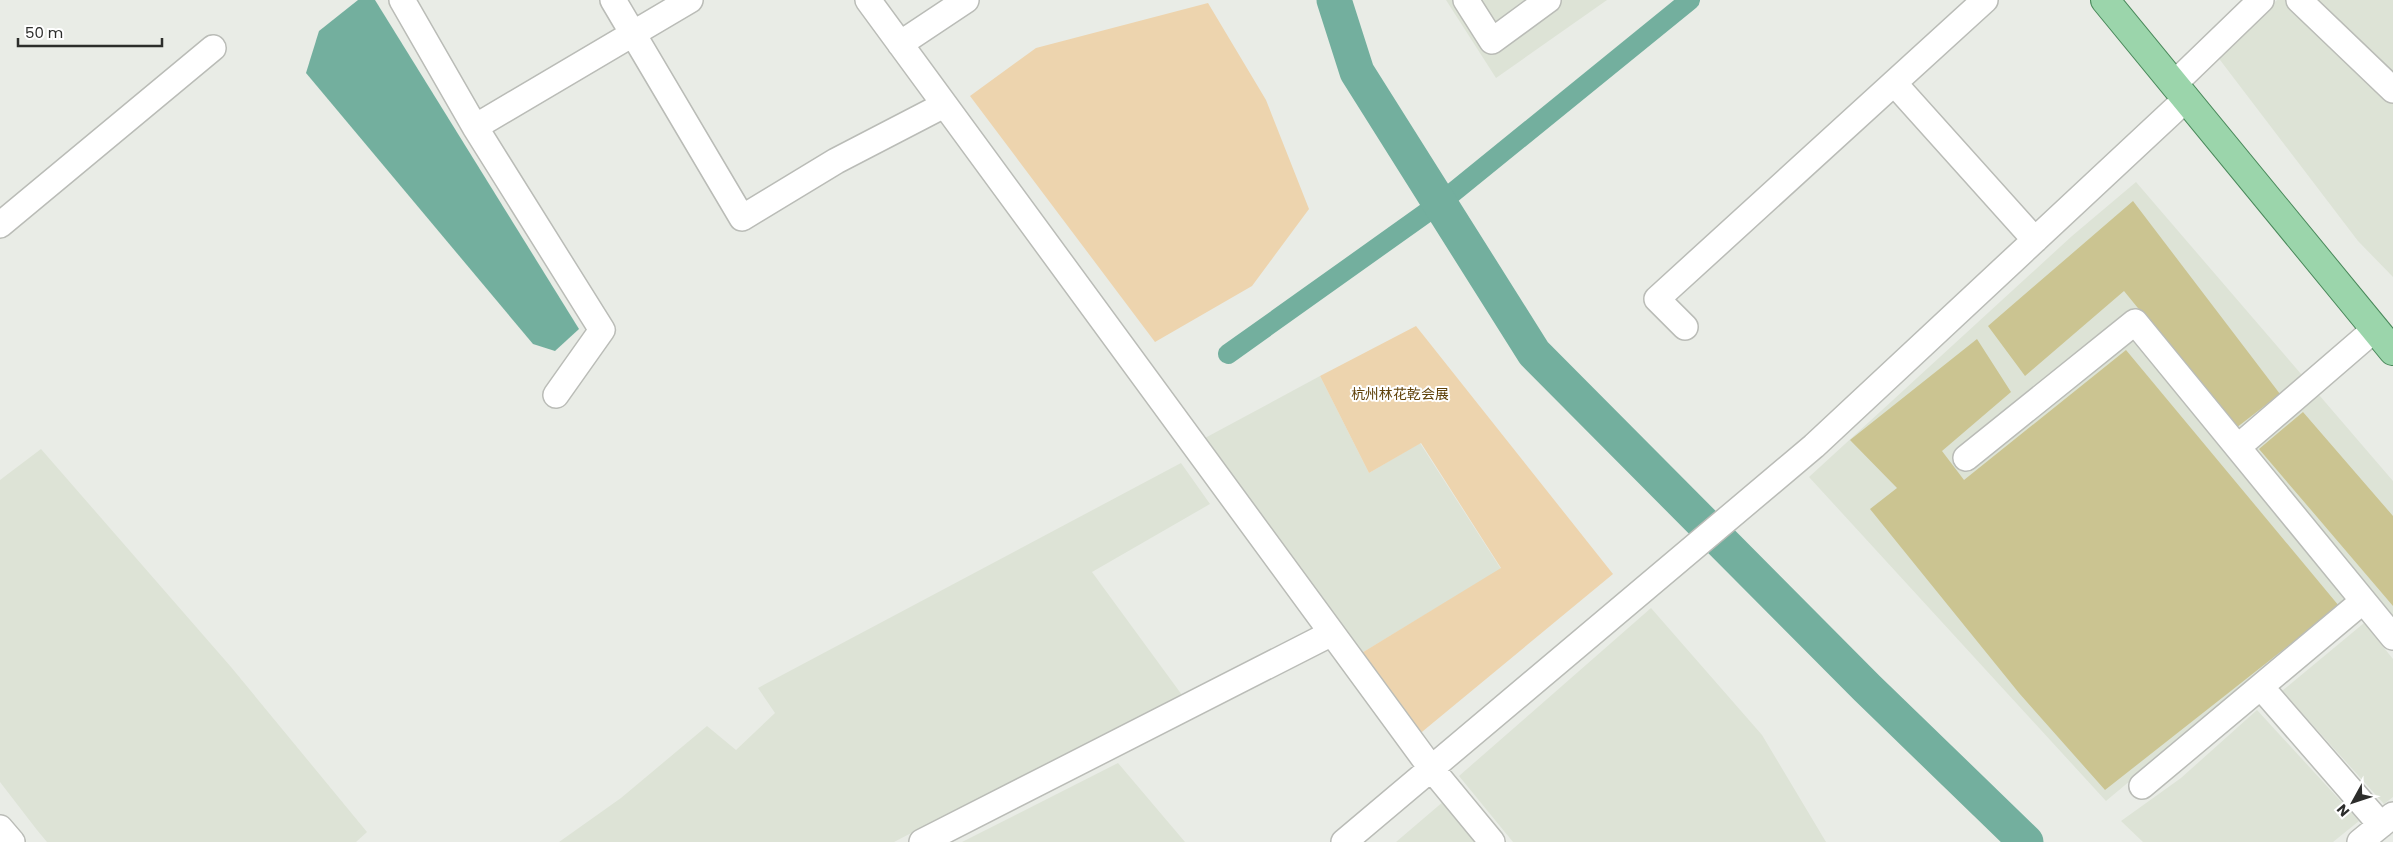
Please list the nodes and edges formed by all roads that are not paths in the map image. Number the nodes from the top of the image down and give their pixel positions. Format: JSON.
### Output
{"nodes":[{"id":1,"x":402,"y":0,"type":"edge"},
{"id":2,"x":613,"y":0,"type":"edge"},
{"id":3,"x":690,"y":0,"type":"edge"},
{"id":4,"x":868,"y":0,"type":"edge"},
{"id":5,"x":966,"y":0,"type":"edge"},
{"id":6,"x":1466,"y":0,"type":"edge"},
{"id":7,"x":1548,"y":0,"type":"edge"},
{"id":8,"x":1985,"y":0,"type":"edge"},
{"id":9,"x":2105,"y":0,"type":"edge"},
{"id":10,"x":2262,"y":0,"type":"edge"},
{"id":11,"x":2299,"y":0,"type":"edge"},
{"id":12,"x":634,"y":35,"type":"junction"},
{"id":13,"x":900,"y":44,"type":"junction"},
{"id":14,"x":213,"y":48,"type":"dead end"},
{"id":15,"x":1894,"y":82,"type":"junction"},
{"id":16,"x":2393,"y":90,"type":"edge"},
{"id":17,"x":2180,"y":92,"type":"junction"},
{"id":18,"x":944,"y":105,"type":"junction"},
{"id":19,"x":475,"y":127,"type":"junction"},
{"id":20,"x":0,"y":225,"type":"edge"},
{"id":21,"x":2035,"y":240,"type":"junction"},
{"id":22,"x":1685,"y":327,"type":"dead end"},
{"id":23,"x":2375,"y":329,"type":"junction"},
{"id":24,"x":2393,"y":351,"type":"edge"},
{"id":25,"x":556,"y":395,"type":"dead end"},
{"id":26,"x":2238,"y":447,"type":"junction"},
{"id":27,"x":1966,"y":458,"type":"dead end"},
{"id":28,"x":2364,"y":601,"type":"junction"},
{"id":29,"x":1332,"y":633,"type":"junction"},
{"id":30,"x":2393,"y":637,"type":"edge"},
{"id":31,"x":2261,"y":687,"type":"junction"},
{"id":32,"x":1431,"y":768,"type":"junction"},
{"id":33,"x":2142,"y":786,"type":"dead end"},
{"id":34,"x":0,"y":828,"type":"edge"},
{"id":35,"x":2374,"y":832,"type":"edge"},
{"id":36,"x":12,"y":842,"type":"edge"},
{"id":37,"x":922,"y":842,"type":"edge"},
{"id":38,"x":1344,"y":842,"type":"edge"},
{"id":39,"x":1492,"y":842,"type":"edge"}],
"edges":[{"from":1,"to":19,"type":"street"},
{"from":2,"to":12,"type":"street"},
{"from":3,"to":12,"type":"street"},
{"from":4,"to":13,"type":"street"},
{"from":5,"to":13,"type":"street"},
{"from":6,"to":7,"type":"street"},
{"from":8,"to":15,"type":"street"},
{"from":9,"to":17,"type":"main road"},
{"from":10,"to":17,"type":"street"},
{"from":11,"to":16,"type":"street"},
{"from":12,"to":18,"type":"street"},
{"from":12,"to":19,"type":"street"},
{"from":13,"to":18,"type":"street"},
{"from":14,"to":20,"type":"street"},
{"from":15,"to":21,"type":"street"},
{"from":15,"to":22,"type":"street"},
{"from":17,"to":21,"type":"street"},
{"from":17,"to":23,"type":"main road"},
{"from":18,"to":29,"type":"street"},
{"from":19,"to":25,"type":"street"},
{"from":21,"to":32,"type":"street"},
{"from":23,"to":24,"type":"main road"},
{"from":23,"to":26,"type":"street"},
{"from":26,"to":27,"type":"street"},
{"from":26,"to":28,"type":"street"},
{"from":28,"to":30,"type":"street"},
{"from":28,"to":31,"type":"street"},
{"from":29,"to":32,"type":"street"},
{"from":29,"to":37,"type":"street"},
{"from":31,"to":33,"type":"street"},
{"from":31,"to":35,"type":"street"},
{"from":32,"to":38,"type":"street"},
{"from":32,"to":39,"type":"street"},
{"from":34,"to":36,"type":"street"}]}
